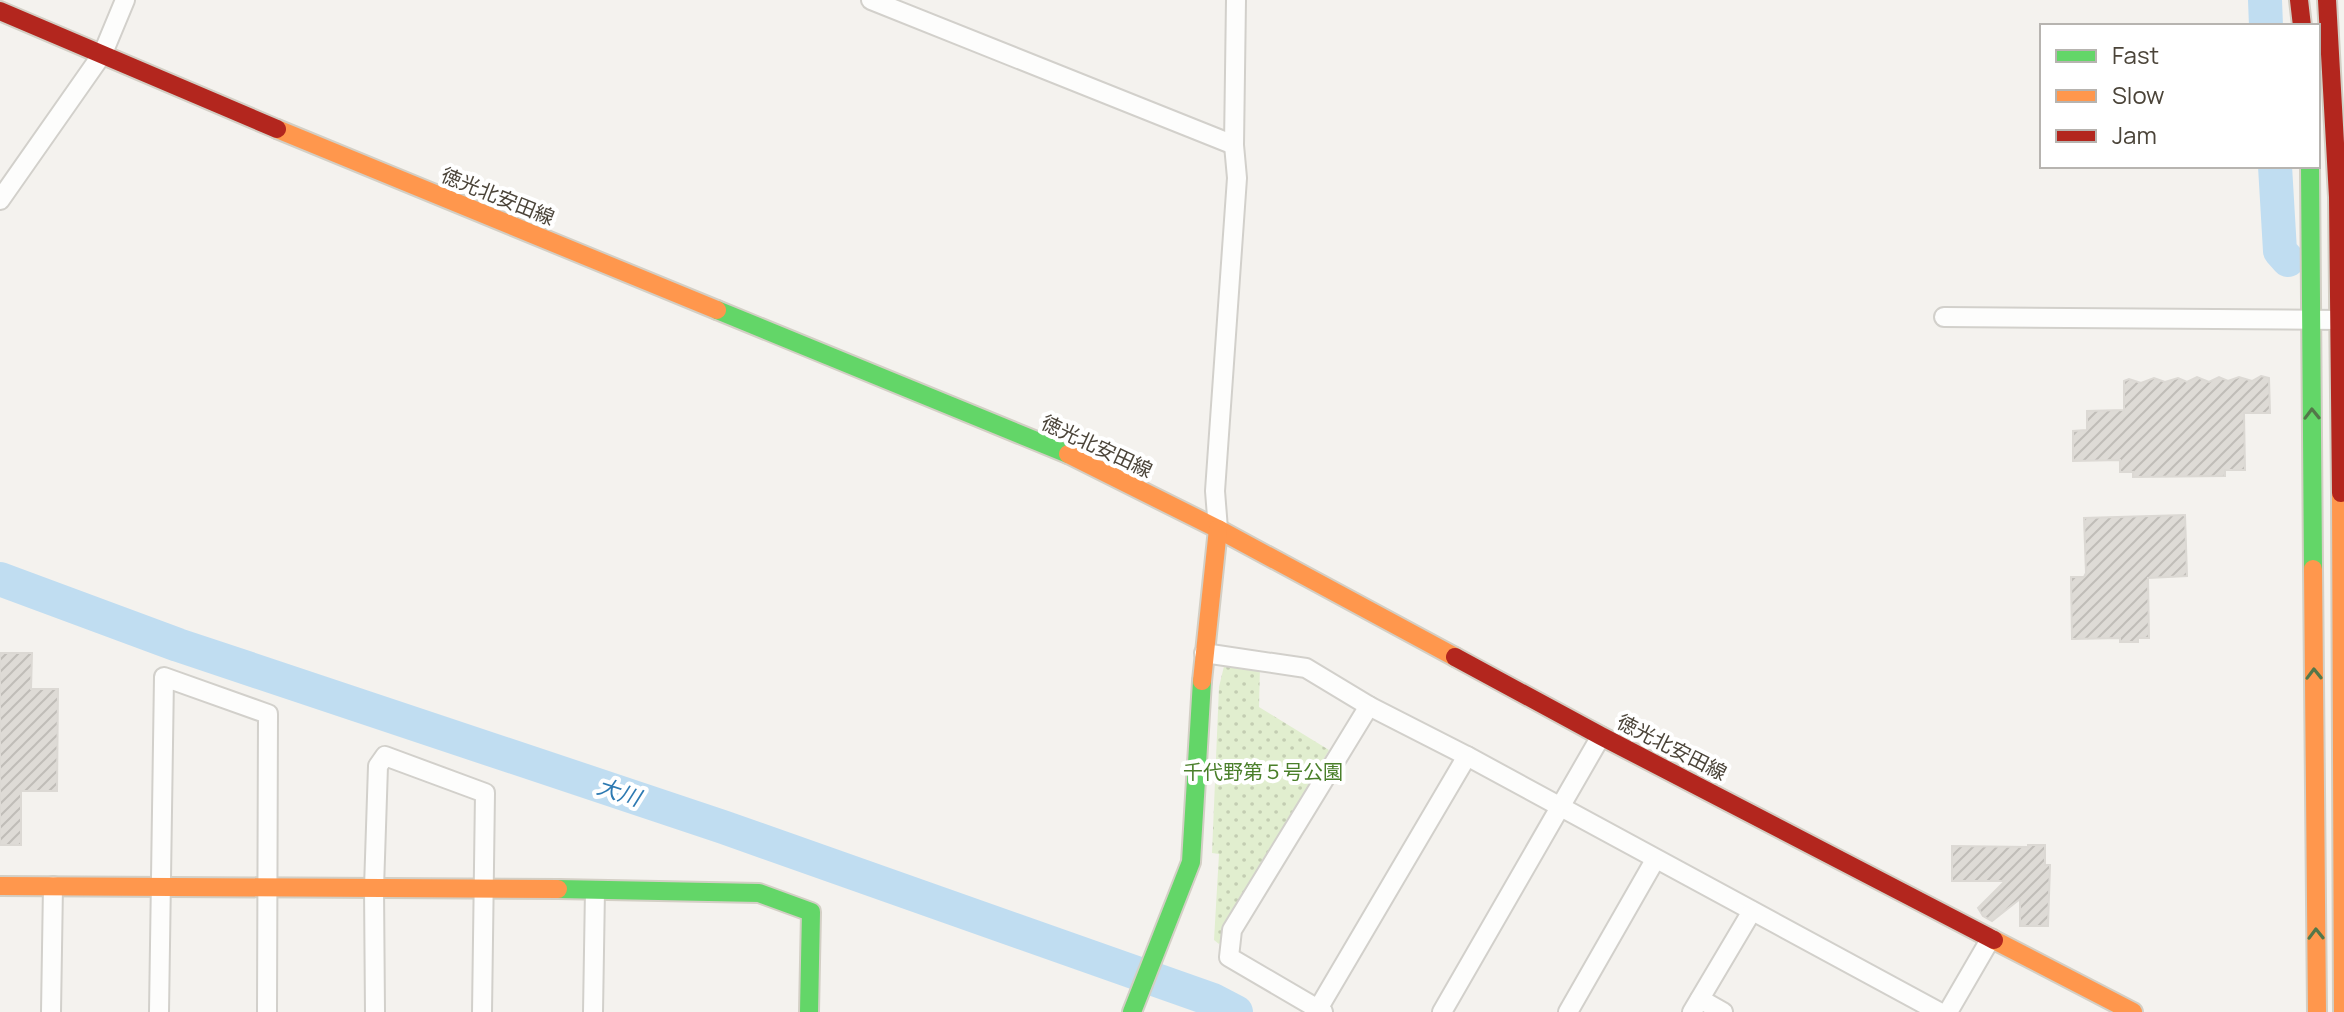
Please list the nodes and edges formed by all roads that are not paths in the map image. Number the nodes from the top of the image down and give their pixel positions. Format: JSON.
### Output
{"nodes":[{"id":1,"x":125,"y":0,"type":"edge"},
{"id":2,"x":871,"y":0,"type":"edge"},
{"id":3,"x":1236,"y":0,"type":"edge"},
{"id":4,"x":2299,"y":0,"type":"edge"},
{"id":5,"x":2327,"y":0,"type":"edge"},
{"id":6,"x":0,"y":11,"type":"edge"},
{"id":7,"x":2302,"y":24,"type":"edge"},
{"id":8,"x":103,"y":53,"type":"junction"},
{"id":9,"x":1234,"y":145,"type":"junction"},
{"id":10,"x":2310,"y":168,"type":"edge"},
{"id":11,"x":2310,"y":197,"type":"junction"},
{"id":12,"x":2341,"y":197,"type":"edge"},
{"id":13,"x":0,"y":200,"type":"edge"},
{"id":14,"x":1944,"y":317,"type":"dead end"},
{"id":15,"x":2311,"y":319,"type":"junction"},
{"id":16,"x":2341,"y":320,"type":"junction"},
{"id":17,"x":1218,"y":529,"type":"junction"},
{"id":18,"x":1204,"y":653,"type":"junction"},
{"id":19,"x":1369,"y":706,"type":"junction"},
{"id":20,"x":1601,"y":736,"type":"junction"},
{"id":21,"x":1467,"y":756,"type":"junction"},
{"id":22,"x":1561,"y":808,"type":"junction"},
{"id":23,"x":1655,"y":860,"type":"junction"},
{"id":24,"x":0,"y":886,"type":"edge"},
{"id":25,"x":53,"y":886,"type":"junction"},
{"id":26,"x":483,"y":887,"type":"junction"},
{"id":27,"x":161,"y":888,"type":"junction"},
{"id":28,"x":268,"y":888,"type":"junction"},
{"id":29,"x":374,"y":888,"type":"junction"},
{"id":30,"x":595,"y":890,"type":"junction"},
{"id":31,"x":1752,"y":911,"type":"junction"},
{"id":32,"x":1991,"y":938,"type":"junction"},
{"id":33,"x":1696,"y":1006,"type":"edge"},
{"id":34,"x":1320,"y":1011,"type":"edge"},
{"id":35,"x":51,"y":1012,"type":"edge"},
{"id":36,"x":159,"y":1012,"type":"edge"},
{"id":37,"x":267,"y":1012,"type":"edge"},
{"id":38,"x":375,"y":1012,"type":"edge"},
{"id":39,"x":482,"y":1012,"type":"edge"},
{"id":40,"x":593,"y":1012,"type":"edge"},
{"id":41,"x":809,"y":1012,"type":"edge"},
{"id":42,"x":1132,"y":1012,"type":"edge"},
{"id":43,"x":1442,"y":1012,"type":"edge"},
{"id":44,"x":1568,"y":1012,"type":"edge"},
{"id":45,"x":1723,"y":1012,"type":"edge"},
{"id":46,"x":1939,"y":1012,"type":"edge"},
{"id":47,"x":1948,"y":1012,"type":"edge"},
{"id":48,"x":2133,"y":1012,"type":"edge"},
{"id":49,"x":2317,"y":1012,"type":"edge"},
{"id":50,"x":2343,"y":1012,"type":"edge"}],
"edges":[{"from":1,"to":8,"type":"street"},
{"from":2,"to":9,"type":"street"},
{"from":3,"to":9,"type":"street"},
{"from":4,"to":7,"type":"street"},
{"from":5,"to":12,"type":"street"},
{"from":6,"to":8,"type":"street","name":"徳光北安田線"},
{"from":8,"to":13,"type":"street"},
{"from":8,"to":17,"type":"street","name":"徳光北安田線"},
{"from":9,"to":17,"type":"street"},
{"from":10,"to":11,"type":"street"},
{"from":11,"to":12,"type":"street"},
{"from":11,"to":15,"type":"street"},
{"from":12,"to":16,"type":"street"},
{"from":14,"to":15,"type":"street"},
{"from":15,"to":16,"type":"street"},
{"from":49,"to":15,"type":"street","one_way":true},
{"from":16,"to":50,"type":"street"},
{"from":17,"to":18,"type":"street"},
{"from":17,"to":20,"type":"street","name":"徳光北安田線"},
{"from":18,"to":19,"type":"street"},
{"from":18,"to":42,"type":"street"},
{"from":19,"to":21,"type":"street"},
{"from":19,"to":34,"type":"street"},
{"from":20,"to":22,"type":"street"},
{"from":20,"to":32,"type":"street","name":"徳光北安田線"},
{"from":21,"to":22,"type":"street"},
{"from":21,"to":34,"type":"street"},
{"from":22,"to":23,"type":"street"},
{"from":22,"to":43,"type":"street"},
{"from":23,"to":31,"type":"street"},
{"from":23,"to":44,"type":"street"},
{"from":24,"to":25,"type":"street"},
{"from":25,"to":27,"type":"street"},
{"from":25,"to":35,"type":"street"},
{"from":26,"to":29,"type":"street"},
{"from":26,"to":29,"type":"street"},
{"from":26,"to":30,"type":"street"},
{"from":26,"to":39,"type":"street"},
{"from":27,"to":28,"type":"street"},
{"from":27,"to":28,"type":"street"},
{"from":27,"to":36,"type":"street"},
{"from":28,"to":29,"type":"street"},
{"from":28,"to":37,"type":"street"},
{"from":29,"to":38,"type":"street"},
{"from":30,"to":40,"type":"street"},
{"from":30,"to":41,"type":"street"},
{"from":31,"to":33,"type":"street"},
{"from":31,"to":46,"type":"street"},
{"from":32,"to":47,"type":"street"},
{"from":32,"to":48,"type":"street","name":"徳光北安田線"},
{"from":33,"to":45,"type":"street"}]}
